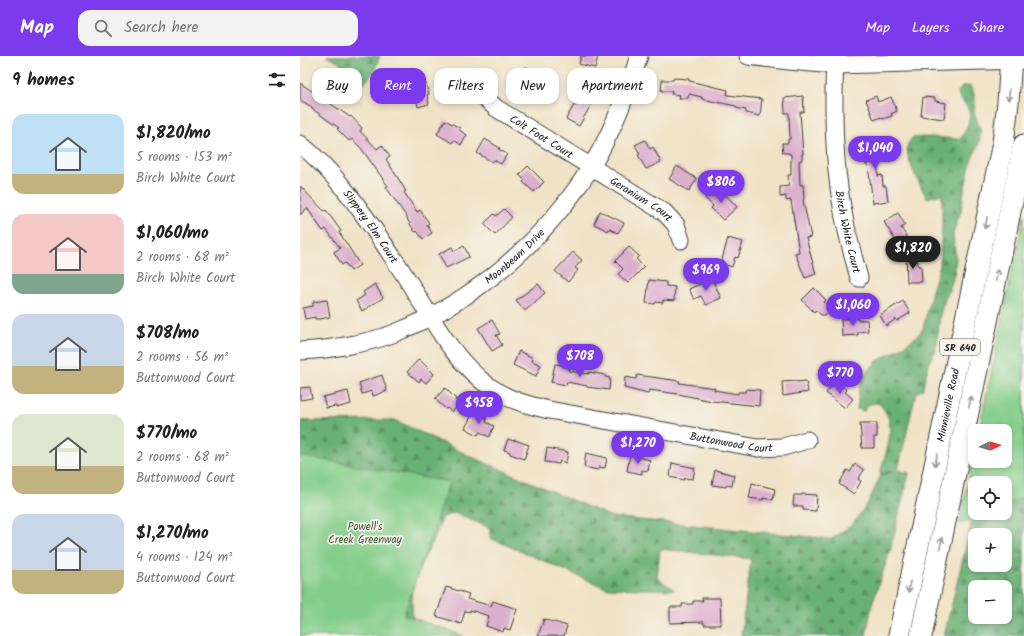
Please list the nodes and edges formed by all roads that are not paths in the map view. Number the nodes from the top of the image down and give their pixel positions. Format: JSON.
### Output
{"nodes":[{"id":1,"x":639,"y":56,"type":"edge"},
{"id":2,"x":748,"y":56,"type":"edge"},
{"id":3,"x":1015,"y":59,"type":"edge"},
{"id":4,"x":835,"y":60,"type":"edge"},
{"id":5,"x":492,"y":104,"type":"edge"},
{"id":6,"x":300,"y":144,"type":"edge"},
{"id":7,"x":1024,"y":145,"type":"edge"},
{"id":8,"x":591,"y":166,"type":"junction"},
{"id":9,"x":681,"y":240,"type":"dead end"},
{"id":10,"x":859,"y":278,"type":"dead end"},
{"id":11,"x":430,"y":317,"type":"junction"},
{"id":12,"x":300,"y":351,"type":"edge"},
{"id":13,"x":807,"y":440,"type":"dead end"},
{"id":14,"x":899,"y":636,"type":"edge"},
{"id":15,"x":921,"y":636,"type":"edge"}],
"edges":[{"from":1,"to":8,"type":"street","name":"Moonbeam Drive"},
{"from":2,"to":4,"type":"street"},
{"from":3,"to":4,"type":"street"},
{"from":3,"to":14,"type":"main road","name":"Minnieville Road","number":"SR 640","one_way":true},
{"from":4,"to":10,"type":"street","name":"Birch White Court"},
{"from":5,"to":8,"type":"street","name":"Colt Foot Court"},
{"from":6,"to":11,"type":"street","name":"Slippery Elm Court"},
{"from":15,"to":7,"type":"main road","name":"Minnieville Road","number":"SR 640","one_way":true},
{"from":8,"to":9,"type":"street","name":"Geranium Court"},
{"from":8,"to":11,"type":"street","name":"Moonbeam Drive"},
{"from":11,"to":12,"type":"street","name":"Moonbeam Drive"},
{"from":11,"to":13,"type":"street","name":"Buttonwood Court"}]}
